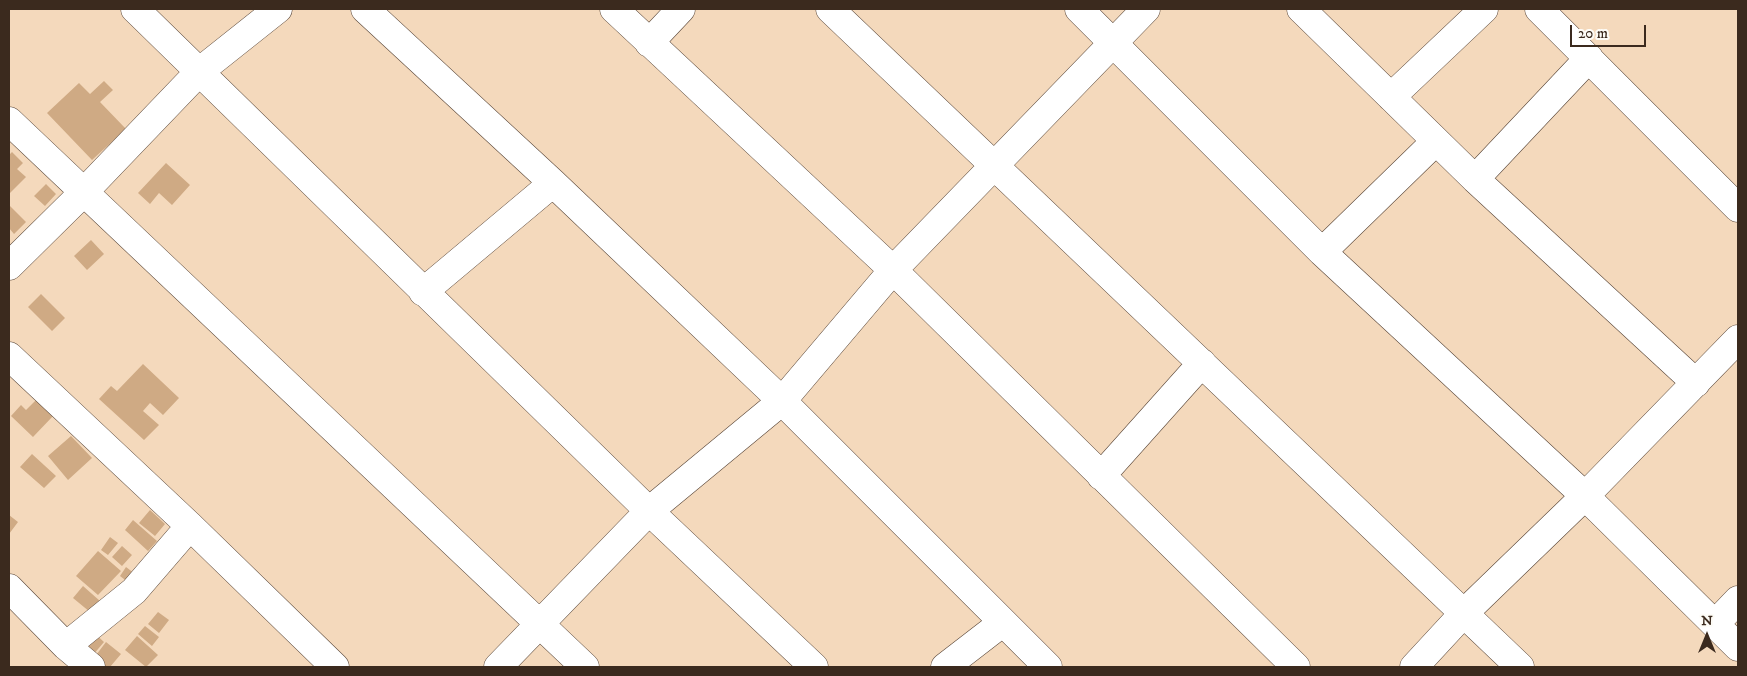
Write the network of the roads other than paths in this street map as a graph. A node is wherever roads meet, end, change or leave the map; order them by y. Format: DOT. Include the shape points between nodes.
graph roads {
  1 [pos="135,9"];
  2 [pos="278,9"];
  3 [pos="365,9"];
  4 [pos="614,9"];
  5 [pos="681,9"];
  6 [pos="830,9"];
  7 [pos="1079,9"];
  8 [pos="1146,9"];
  9 [pos="1301,9"];
  10 [pos="1484,9"];
  11 [pos="1551,12"];
  12 [pos="1114,42"];
  13 [pos="649,43"];
  14 [pos="1589,58"];
  15 [pos="200,71"];
  16 [pos="1391,97"];
  17 [pos="9,121"];
  18 [pos="1436,141"];
  19 [pos="994,166"];
  20 [pos="1475,180"];
  21 [pos="554,183"];
  22 [pos="83,193"];
  23 [pos="1738,208"];
  24 [pos="1322,252"];
  25 [pos="9,266"];
  26 [pos="893,270"];
  27 [pos="423,292"];
  28 [pos="1738,339"];
  29 [pos="9,356"];
  30 [pos="1202,363"];
  31 [pos="1696,383"];
  32 [pos="782,401"];
  33 [pos="1102,476"];
  34 [pos="1585,496"];
  35 [pos="649,511"];
  36 [pos="190,526"];
  37 [pos="9,588"];
  38 [pos="1738,600"];
  39 [pos="1463,614"];
  40 [pos="540,623"];
  41 [pos="1002,623"];
  42 [pos="1716,623"];
  43 [pos="66,646"];
  44 [pos="1738,647"];
  45 [pos="91,667"];
  46 [pos="335,667"];
  47 [pos="498,667"];
  48 [pos="585,667"];
  49 [pos="814,667"];
  50 [pos="944,667"];
  51 [pos="1048,667"];
  52 [pos="1296,667"];
  53 [pos="1414,667"];
  54 [pos="1520,667"];
  1 -- 15 [label="street"];
  2 -- 15 [label="street"];
  3 -- 21 [label="street"];
  4 -- 13 [label="street"];
  5 -- 13 [label="street"];
  6 -- 19 [label="street"];
  7 -- 12 [label="street"];
  8 -- 12 [label="street"];
  9 -- 16 [label="street"];
  10 -- 16 [label="street"];
  11 -- 14 [label="street"];
  12 -- 19 [label="street"];
  12 -- 24 [label="street"];
  13 -- 26 [label="street"];
  14 -- 20 [label="street"];
  14 -- 23 [label="street"];
  15 -- 22 [label="street"];
  15 -- 27 [label="street"];
  16 -- 18 [label="street"];
  17 -- 22 [label="street"];
  18 -- 20 [label="street"];
  18 -- 24 [label="street"];
  19 -- 26 [label="street"];
  19 -- 30 [label="street"];
  20 -- 31 [label="street"];
  21 -- 27 [label="street"];
  21 -- 32 [label="street"];
  22 -- 25 [label="street"];
  22 -- 40 [label="street"];
  24 -- 34 [label="street"];
  26 -- 32 [label="street"];
  26 -- 33 [label="street"];
  27 -- 35 [label="street"];
  28 -- 31 [label="street"];
  29 -- 36 [label="street"];
  30 -- 33 [label="street"];
  30 -- 39 [label="street"];
  31 -- 34 [label="street"];
  32 -- 35 [label="street"];
  32 -- 41 [label="street"];
  33 -- 52 [label="street"];
  34 -- 39 [label="street"];
  34 -- 42 [label="street"];
  35 -- 40 [label="street"];
  35 -- 49 [label="street"];
  36 -- 43 [label="street" via="134,591"];
  36 -- 46 [label="street"];
  37 -- 43 [label="street"];
  38 -- 42 [label="street"];
  39 -- 53 [label="street"];
  39 -- 54 [label="street"];
  40 -- 47 [label="street"];
  40 -- 48 [label="street"];
  41 -- 50 [label="street"];
  41 -- 51 [label="street"];
  42 -- 44 [label="street"];
  43 -- 45 [label="street"];
}
